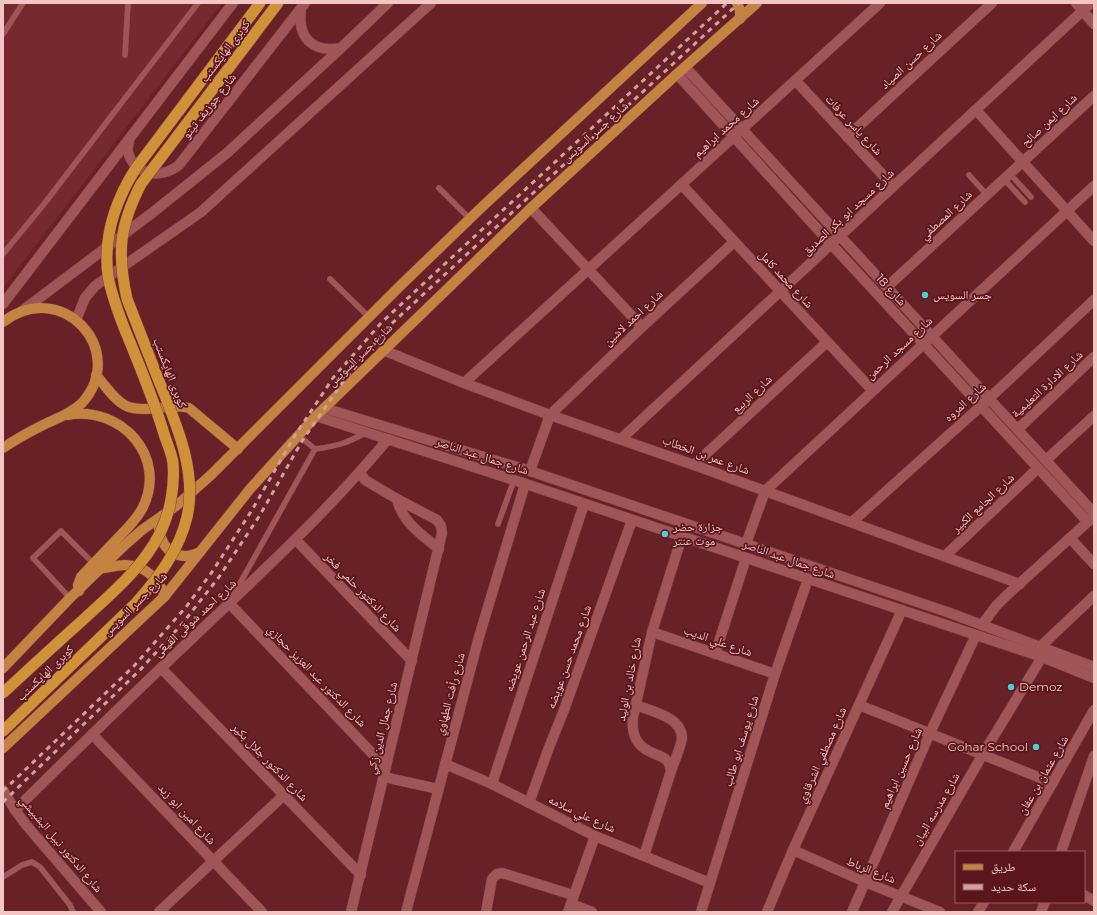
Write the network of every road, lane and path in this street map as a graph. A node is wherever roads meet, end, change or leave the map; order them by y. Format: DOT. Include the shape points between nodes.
graph roads {
  1 [pos="23,3"];
  2 [pos="128,3"];
  3 [pos="198,3"];
  4 [pos="233,3"];
  5 [pos="260,3"];
  6 [pos="278,3"];
  7 [pos="388,3"];
  8 [pos="431,3"];
  9 [pos="702,3"];
  10 [pos="737,3"];
  11 [pos="757,3"];
  12 [pos="880,3"];
  13 [pos="992,3"];
  14 [pos="1091,3"];
  15 [pos="303,6"];
  16 [pos="1079,7"];
  17 [pos="740,18"];
  18 [pos="1094,24"];
  19 [pos="3,34"];
  20 [pos="341,48"];
  21 [pos="125,55"];
  22 [pos="681,70"];
  23 [pos="796,81"];
  24 [pos="1094,96"];
  25 [pos="976,110"];
  26 [pos="743,130"];
  27 [pos="734,137"];
  28 [pos="847,137"];
  29 [pos="129,140"];
  30 [pos="1023,162"];
  31 [pos="969,175"];
  32 [pos="1007,176"];
  33 [pos="682,185"];
  34 [pos="893,186"];
  35 [pos="1094,186"];
  36 [pos="440,188"];
  37 [pos="987,195"];
  38 [pos="1031,197"];
  39 [pos="1025,202"];
  40 [pos="531,208"];
  41 [pos="1067,211"];
  42 [pos="470,219"];
  43 [pos="841,236"];
  44 [pos="1094,241"];
  45 [pos="734,242"];
  46 [pos="832,245"];
  47 [pos="3,254"];
  48 [pos="589,270"];
  49 [pos="330,279"];
  50 [pos="887,286"];
  51 [pos="781,292"];
  52 [pos="1094,300"];
  53 [pos="3,304"];
  54 [pos="22,311"];
  55 [pos="369,317"];
  56 [pos="76,320"];
  57 [pos="3,322"];
  58 [pos="642,326"];
  59 [pos="932,335"];
  60 [pos="827,342"];
  61 [pos="923,343"];
  62 [pos="383,350"];
  63 [pos="1094,357"];
  64 [pos="96,375"];
  65 [pos="464,383"];
  66 [pos="872,390"];
  67 [pos="989,398"];
  68 [pos="981,406"];
  69 [pos="324,408"];
  70 [pos="550,415"];
  71 [pos="64,416"];
  72 [pos="316,416"];
  73 [pos="1094,416"];
  74 [pos="1018,429"];
  75 [pos="368,432"];
  76 [pos="298,435"];
  77 [pos="388,439"];
  78 [pos="621,439"];
  79 [pos="3,448"];
  80 [pos="238,449"];
  81 [pos="315,449"];
  82 [pos="1046,460"];
  83 [pos="694,465"];
  84 [pos="1038,468"];
  85 [pos="530,472"];
  86 [pos="360,473"];
  87 [pos="514,480"];
  88 [pos="526,484"];
  89 [pos="765,491"];
  90 [pos="397,499"];
  91 [pos="584,504"];
  92 [pos="1094,513"];
  93 [pos="1091,519"];
  94 [pos="157,520"];
  95 [pos="632,520"];
  96 [pos="852,522"];
  97 [pos="498,524"];
  98 [pos="682,536"];
  99 [pos="1070,538"];
  100 [pos="296,540"];
  101 [pos="746,544"];
  102 [pos="439,549"];
  103 [pos="201,552"];
  104 [pos="945,556"];
  105 [pos="746,558"];
  106 [pos="94,564"];
  107 [pos="1094,564"];
  108 [pos="104,568"];
  109 [pos="808,579"];
  110 [pos="1020,584"];
  111 [pos="79,591"];
  112 [pos="165,596"];
  113 [pos="1094,596"];
  114 [pos="70,598"];
  115 [pos="229,603"];
  116 [pos="902,610"];
  117 [pos="982,625"];
  118 [pos="652,632"];
  119 [pos="976,635"];
  120 [pos="1040,647"];
  121 [pos="714,654"];
  122 [pos="1042,658"];
  123 [pos="412,661"];
  124 [pos="1094,667"];
  125 [pos="3,668"];
  126 [pos="161,668"];
  127 [pos="775,674"];
  128 [pos="1094,678"];
  129 [pos="3,693"];
  130 [pos="636,705"];
  131 [pos="859,705"];
  132 [pos="1094,710"];
  133 [pos="3,731"];
  134 [pos="92,734"];
  135 [pos="930,734"];
  136 [pos="3,748"];
  137 [pos="983,754"];
  138 [pos="1094,756"];
  139 [pos="445,764"];
  140 [pos="671,771"];
  141 [pos="385,773"];
  142 [pos="1053,783"];
  143 [pos="492,784"];
  144 [pos="438,789"];
  145 [pos="3,790"];
  146 [pos="284,795"];
  147 [pos="530,803"];
  148 [pos="15,810"];
  149 [pos="595,836"];
  150 [pos="794,850"];
  151 [pos="1014,851"];
  152 [pos="1061,851"];
  153 [pos="644,856"];
  154 [pos="213,861"];
  155 [pos="361,874"];
  156 [pos="3,877"];
  157 [pos="865,882"];
  158 [pos="710,883"];
  159 [pos="901,896"];
  160 [pos="1085,896"];
  161 [pos="1094,901"];
  162 [pos="983,903"];
  163 [pos="571,904"];
  164 [pos="73,912"];
  165 [pos="101,912"];
  166 [pos="159,912"];
  167 [pos="262,912"];
  168 [pos="351,912"];
  169 [pos="406,912"];
  170 [pos="486,912"];
  171 [pos="592,912"];
  172 [pos="701,912"];
  173 [pos="767,912"];
  174 [pos="852,912"];
  175 [pos="892,912"];
  176 [pos="940,912"];
  177 [pos="978,912"];
  1 -- 19 [label="lane"];
  2 -- 21 [label="lane"];
  3 -- 47 [label="lane"];
  4 -- 29 [label="street"];
  5 -- 129 [label="highway, كوبرى الهايكستب, bridge" via="136,168 124,187 109,230 107,260 112,297 161,421 173,463 168,512 160,534 131,574"];
  6 -- 133 [label="highway, كوبرى الهايكستب, bridge" via="140,184 123,228 120,252 127,299 180,436 188,470 190,484 187,517 179,541 167,564 136,603"];
  7 -- 20 [label="street"];
  8 -- 56 [label="street" via="201,212 95,286 85,298"];
  9 -- 42 [label="main road, شارع جسر السويس"];
  10 -- 17 [label="main road"];
  11 -- 17 [label="main road, شارع جسر السويس"];
  12 -- 23 [label="street, شارع محمد ابراهيم"];
  13 -- 28 [label="street, شارع حسن الصياد"];
  14 -- 16 [label="street, شارع مسجد ابو بكر الصديق"];
  15 -- 20 [label="street" via="300,20 302,31 308,41 330,50"];
  15 -- 29 [label="street, شارع جوزيف تيتو" via="174,170 160,174 146,172 134,164 128,151"];
  16 -- 18 [label="street"];
  16 -- 25 [label="street, شارع مسجد ابو بكر الصديق"];
  17 -- 22 [label="main road, شارع جسر السويس"];
  20 -- 54 [label="street" via="227,153"];
  22 -- 26 [label="street, شارع 18"];
  22 -- 27 [label="street, شارع 18"];
  22 -- 40 [label="main road, شارع جسر السويس"];
  23 -- 26 [label="street, شارع محمد ابراهيم"];
  23 -- 28 [label="street, شارع ياسر عرفات"];
  24 -- 30 [label="street, شارع ايمن صالح"];
  25 -- 30 [label="street, شارع ايمن صالح"];
  25 -- 34 [label="street, شارع مسجد ابو بكر الصديق"];
  26 -- 27 [label="street, شارع محمد ابراهيم"];
  26 -- 43 [label="street, شارع 18"];
  27 -- 33 [label="street, شارع محمد ابراهيم"];
  27 -- 46 [label="street, شارع 18"];
  28 -- 34 [label="street, شارع ياسر عرفات"];
  29 -- 53 [label="street"];
  30 -- 32 [label="street, شارع المصطفي"];
  30 -- 41 [label="street, شارع ايمن صالح"];
  31 -- 37 [label="lane"];
  32 -- 37 [label="street, شارع المصطفي"];
  32 -- 38 [label="lane"];
  32 -- 39 [label="lane"];
  33 -- 45 [label="street, شارع محمد كامل"];
  33 -- 48 [label="street, شارع محمد ابراهيم"];
  34 -- 43 [label="street, شارع مسجد ابو بكر الصديق"];
  35 -- 41 [label="street, شارع مسجد الرحمن"];
  36 -- 42 [label="lane"];
  37 -- 50 [label="street, شارع المصطفي"];
  40 -- 48 [label="street"];
  40 -- 62 [label="main road, شارع جسر السويس"];
  41 -- 44 [label="street, شارع ايمن صالح"];
  41 -- 59 [label="street, شارع مسجد الرحمن"];
  42 -- 55 [label="main road, شارع جسر السويس"];
  43 -- 46 [label="street, شارع مسجد ابو بكر الصديق"];
  43 -- 50 [label="street, شارع 18"];
  45 -- 51 [label="street, شارع محمد كامل"];
  45 -- 58 [label="street, شارع احمد لاشين"];
  46 -- 51 [label="street, شارع مسجد ابو بكر الصديق"];
  46 -- 61 [label="street, شارع 18"];
  48 -- 58 [label="street"];
  48 -- 65 [label="street, شارع محمد ابراهيم"];
  49 -- 55 [label="lane"];
  50 -- 59 [label="street, شارع 18"];
  51 -- 60 [label="street, شارع محمد كامل"];
  51 -- 78 [label="street, شارع مسجد ابو بكر الصديق"];
  52 -- 67 [label="street, شارع المروه"];
  54 -- 56 [label="main road" via="32,308 54,309"];
  54 -- 57 [label="main road"];
  55 -- 80 [label="main road, شارع جسر السويس"];
  56 -- 64 [label="main road" via="94,343"];
  58 -- 70 [label="street, شارع احمد لاشين"];
  59 -- 61 [label="street, شارع مسجد الرحمن"];
  59 -- 67 [label="street, شارع 18"];
  60 -- 66 [label="street, شارع محمد كامل"];
  60 -- 83 [label="street, شارع الربيع"];
  61 -- 66 [label="street, شارع مسجد الرحمن"];
  61 -- 68 [label="street, شارع 18"];
  62 -- 65 [label="street, شارع عمر بن الخطاب"];
  62 -- 69 [label="main road, شارع جسر السويس"];
  63 -- 74 [label="street, شارع الادارة التعليمية"];
  64 -- 71 [label="main road" via="88,395"];
  64 -- 80 [label="main road" via="123,406 133,410 179,406 189,408"];
  65 -- 70 [label="street, شارع عمر بن الخطاب"];
  66 -- 89 [label="street, شارع مسجد الرحمن"];
  67 -- 68 [label="street, شارع المروه"];
  67 -- 74 [label="street, شارع 18"];
  68 -- 84 [label="street, شارع 18"];
  68 -- 96 [label="street, شارع المروه"];
  69 -- 72 [label="main road, شارع جسر السويس"];
  69 -- 85 [label="street, شارع جمال عبد الناصر"];
  70 -- 78 [label="street, شارع عمر بن الخطاب"];
  70 -- 85 [label="street"];
  71 -- 79 [label="main road" via="25,434"];
  71 -- 106 [label="main road" via="90,414 115,422 135,438 147,462 150,480 143,507 133,523"];
  72 -- 75 [label="street, شارع جمال عبد الناصر"];
  72 -- 76 [label="main road, شارع جسر السويس"];
  73 -- 82 [label="street"];
  74 -- 82 [label="street, شارع 18"];
  75 -- 77 [label="street, شارع جمال عبد الناصر"];
  75 -- 81 [label="lane" via="336,447"];
  76 -- 81 [label="lane"];
  76 -- 103 [label="main road, شارع جسر السويس" via="250,489"];
  77 -- 86 [label="street, شارع احمد شوقى القيعى"];
  77 -- 87 [label="street, شارع جمال عبد الناصر"];
  78 -- 83 [label="street, شارع عمر بن الخطاب"];
  80 -- 94 [label="main road, شارع جسر السويس" via="194,491"];
  81 -- 115 [label="lane"];
  82 -- 92 [label="street, شارع 18"];
  83 -- 89 [label="street, شارع عمر بن الخطاب"];
  84 -- 93 [label="street, شارع 18"];
  84 -- 104 [label="street, شارع الجامع الكبير"];
  85 -- 101 [label="street, شارع جمال عبد الناصر"];
  86 -- 90 [label="street, شارع جمال الدين زكي" via="365,480"];
  86 -- 100 [label="street, شارع احمد شوقى القيعى"];
  87 -- 88 [label="street, شارع جمال عبد الناصر"];
  87 -- 97 [label="lane"];
  88 -- 91 [label="street, شارع جمال عبد الناصر"];
  88 -- 139 [label="street, شارع رأفت الطهاوي" via="479,637"];
  89 -- 96 [label="street, شارع عمر بن الخطاب"];
  89 -- 101 [label="street, شارع مسجد الرحمن"];
  90 -- 102 [label="street" via="406,520"];
  90 -- 102 [label="street, شارع جمال الدين زكي" via="437,520 442,533"];
  91 -- 95 [label="street, شارع جمال عبد الناصر"];
  91 -- 143 [label="street, شارع عبد الرحمن عويضه"];
  93 -- 99 [label="street"];
  94 -- 103 [label="main road" via="162,543 168,550 184,556 193,556"];
  94 -- 108 [label="main road, شارع جسر السويس" via="132,539"];
  95 -- 98 [label="street, شارع جمال عبد الناصر"];
  95 -- 147 [label="street, شارع محمد حسن عويضه"];
  96 -- 104 [label="street, شارع عمر بن الخطاب"];
  98 -- 105 [label="street, شارع جمال عبد الناصر"];
  98 -- 118 [label="street, شارع خالد بن الوليد"];
  99 -- 107 [label="street"];
  99 -- 110 [label="street"];
  100 -- 115 [label="street, شارع احمد شوقى القيعى"];
  100 -- 123 [label="street, شارع الدكتور حلمي فخر"];
  101 -- 117 [label="street, شارع جمال عبد الناصر"];
  102 -- 123 [label="street, شارع جمال الدين زكي"];
  103 -- 112 [label="main road, شارع جسر السويس"];
  104 -- 110 [label="street, شارع عمر بن الخطاب"];
  105 -- 109 [label="street, شارع جمال عبد الناصر"];
  105 -- 121 [label="street"];
  106 -- 111 [label="main road" via="81,576"];
  106 -- 114 [label="lane" via="61,531 33,558"];
  108 -- 111 [label="main road, شارع جسر السويس"];
  108 -- 112 [label="main road" via="125,565 142,569 156,580"];
  109 -- 116 [label="street, شارع جمال عبد الناصر"];
  109 -- 127 [label="street, شارع يوسف ابو طالب"];
  110 -- 117 [label="street" via="996,606"];
  111 -- 114 [label="main road, شارع جسر السويس"];
  112 -- 136 [label="main road, شارع جسر السويس"];
  113 -- 120 [label="street"];
  114 -- 125 [label="main road, شارع جسر السويس"];
  115 -- 126 [label="street, شارع احمد شوقى القيعى"];
  115 -- 141 [label="street, شارع الدكتور عبد العزيز حجازي"];
  116 -- 119 [label="street, شارع جمال عبد الناصر"];
  116 -- 131 [label="street, شارع مصطفي الشرقاوي"];
  117 -- 120 [label="street, شارع جمال عبد الناصر"];
  118 -- 121 [label="street, شارع علي الديب"];
  118 -- 130 [label="street, شارع خالد بن الوليد"];
  119 -- 122 [label="street, شارع جمال عبد الناصر"];
  119 -- 135 [label="street, شارع حسين ابراهيم"];
  120 -- 124 [label="street, شارع جمال عبد الناصر"];
  121 -- 127 [label="street, شارع علي الديب"];
  122 -- 128 [label="street, شارع جمال عبد الناصر"];
  122 -- 137 [label="street, شارع مدرسه البيان"];
  123 -- 141 [label="street, شارع جمال الدين زكي"];
  126 -- 134 [label="street, شارع احمد شوقى القيعى"];
  126 -- 146 [label="street, شارع الدكتور جلال بكير"];
  127 -- 158 [label="street, شارع يوسف ابو طالب"];
  130 -- 140 [label="street, شارع خالد بن الوليد" via="632,727 634,736 646,750 663,757 669,763"];
  130 -- 140 [label="street" via="672,720 679,728 682,738"];
  131 -- 135 [label="street"];
  131 -- 150 [label="street, شارع مصطفي الشرقاوي"];
  132 -- 142 [label="street, شارع عثمان بن عفان"];
  134 -- 148 [label="street, شارع احمد شوقى القيعى"];
  134 -- 154 [label="street, شارع امين ابو زيد"];
  135 -- 137 [label="street"];
  135 -- 157 [label="street, شارع حسين ابراهيم"];
  137 -- 142 [label="street"];
  137 -- 159 [label="street, شارع مدرسه البيان"];
  138 -- 152 [label="street"];
  139 -- 143 [label="street, شارع علي سلامه"];
  139 -- 144 [label="street, شارع رأفت الطهاوي"];
  140 -- 153 [label="street"];
  141 -- 144 [label="street"];
  141 -- 155 [label="street, شارع جمال الدين زكي"];
  142 -- 151 [label="street, شارع عثمان بن عفان"];
  143 -- 147 [label="street, شارع علي سلامه"];
  144 -- 169 [label="street, شارع رأفت الطهاوي"];
  145 -- 148 [label="street, شارع الدكتور نبيل البشبيشي"];
  146 -- 154 [label="street"];
  146 -- 155 [label="street, شارع الدكتور جلال بكير"];
  147 -- 149 [label="street, شارع علي سلامه"];
  148 -- 165 [label="street, شارع الدكتور نبيل البشبيشي"];
  149 -- 153 [label="street, شارع علي سلامه"];
  149 -- 163 [label="street"];
  150 -- 157 [label="street, شارع الرباط"];
  150 -- 173 [label="street, شارع مصطفي الشرقاوي"];
  153 -- 158 [label="street, شارع علي سلامه"];
  154 -- 166 [label="street"];
  154 -- 167 [label="street, شارع امين ابو زيد"];
  155 -- 168 [label="street, شارع جمال الدين زكي"];
  156 -- 164 [label="lane" via="32,862 40,867"];
  157 -- 159 [label="street, شارع الرباط"];
  157 -- 174 [label="street, شارع حسين ابراهيم"];
  158 -- 172 [label="street, شارع يوسف ابو طالب"];
  159 -- 175 [label="street, شارع مدرسه البيان"];
  159 -- 176 [label="street, شارع الرباط"];
  160 -- 161 [label="street"];
  162 -- 177 [label="street"];
  163 -- 170 [label="street" via="502,873 496,874 492,879"];
  163 -- 171 [label="street"];
}
